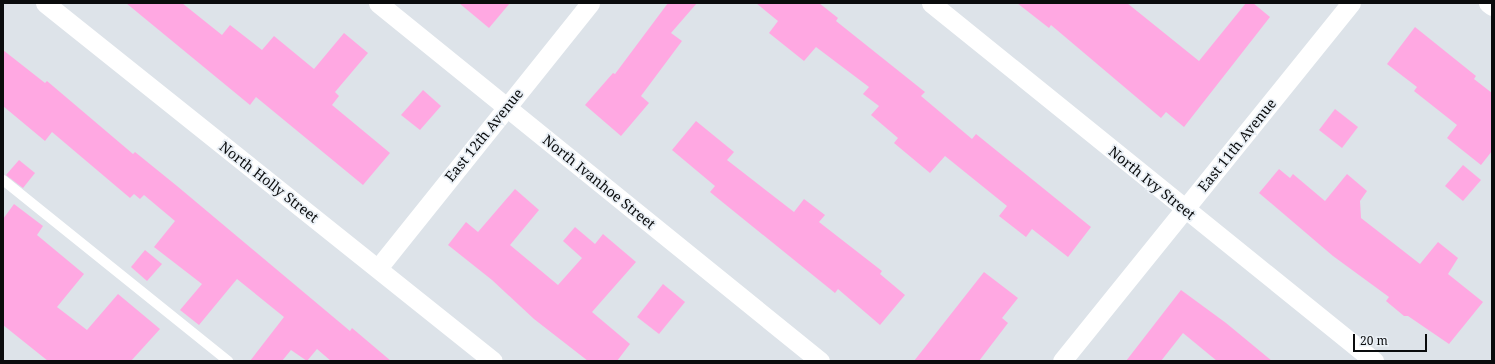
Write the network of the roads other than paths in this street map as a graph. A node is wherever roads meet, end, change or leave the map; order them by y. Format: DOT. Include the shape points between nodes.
graph roads {
  1 [pos="45,3"];
  2 [pos="378,3"];
  3 [pos="590,3"];
  4 [pos="931,3"];
  5 [pos="1351,3"];
  6 [pos="1488,3"];
  7 [pos="1492,6"];
  8 [pos="506,107"];
  9 [pos="3,180"];
  10 [pos="1184,209"];
  11 [pos="378,268"];
  12 [pos="228,361"];
  13 [pos="493,361"];
  14 [pos="820,361"];
  15 [pos="1062,361"];
  16 [pos="1374,361"];
  1 -- 11 [label="street, North Holly Street"];
  2 -- 8 [label="street, North Ivanhoe Street"];
  3 -- 8 [label="street, East 12th Avenue"];
  4 -- 10 [label="street, North Ivy Street"];
  5 -- 10 [label="street, East 11th Avenue"];
  6 -- 7 [label="street"];
  8 -- 11 [label="street, East 12th Avenue"];
  8 -- 14 [label="street, North Ivanhoe Street"];
  9 -- 12 [label="lane"];
  10 -- 15 [label="street, East 11th Avenue"];
  10 -- 16 [label="street, North Ivy Street"];
  11 -- 13 [label="street, North Holly Street"];
}
